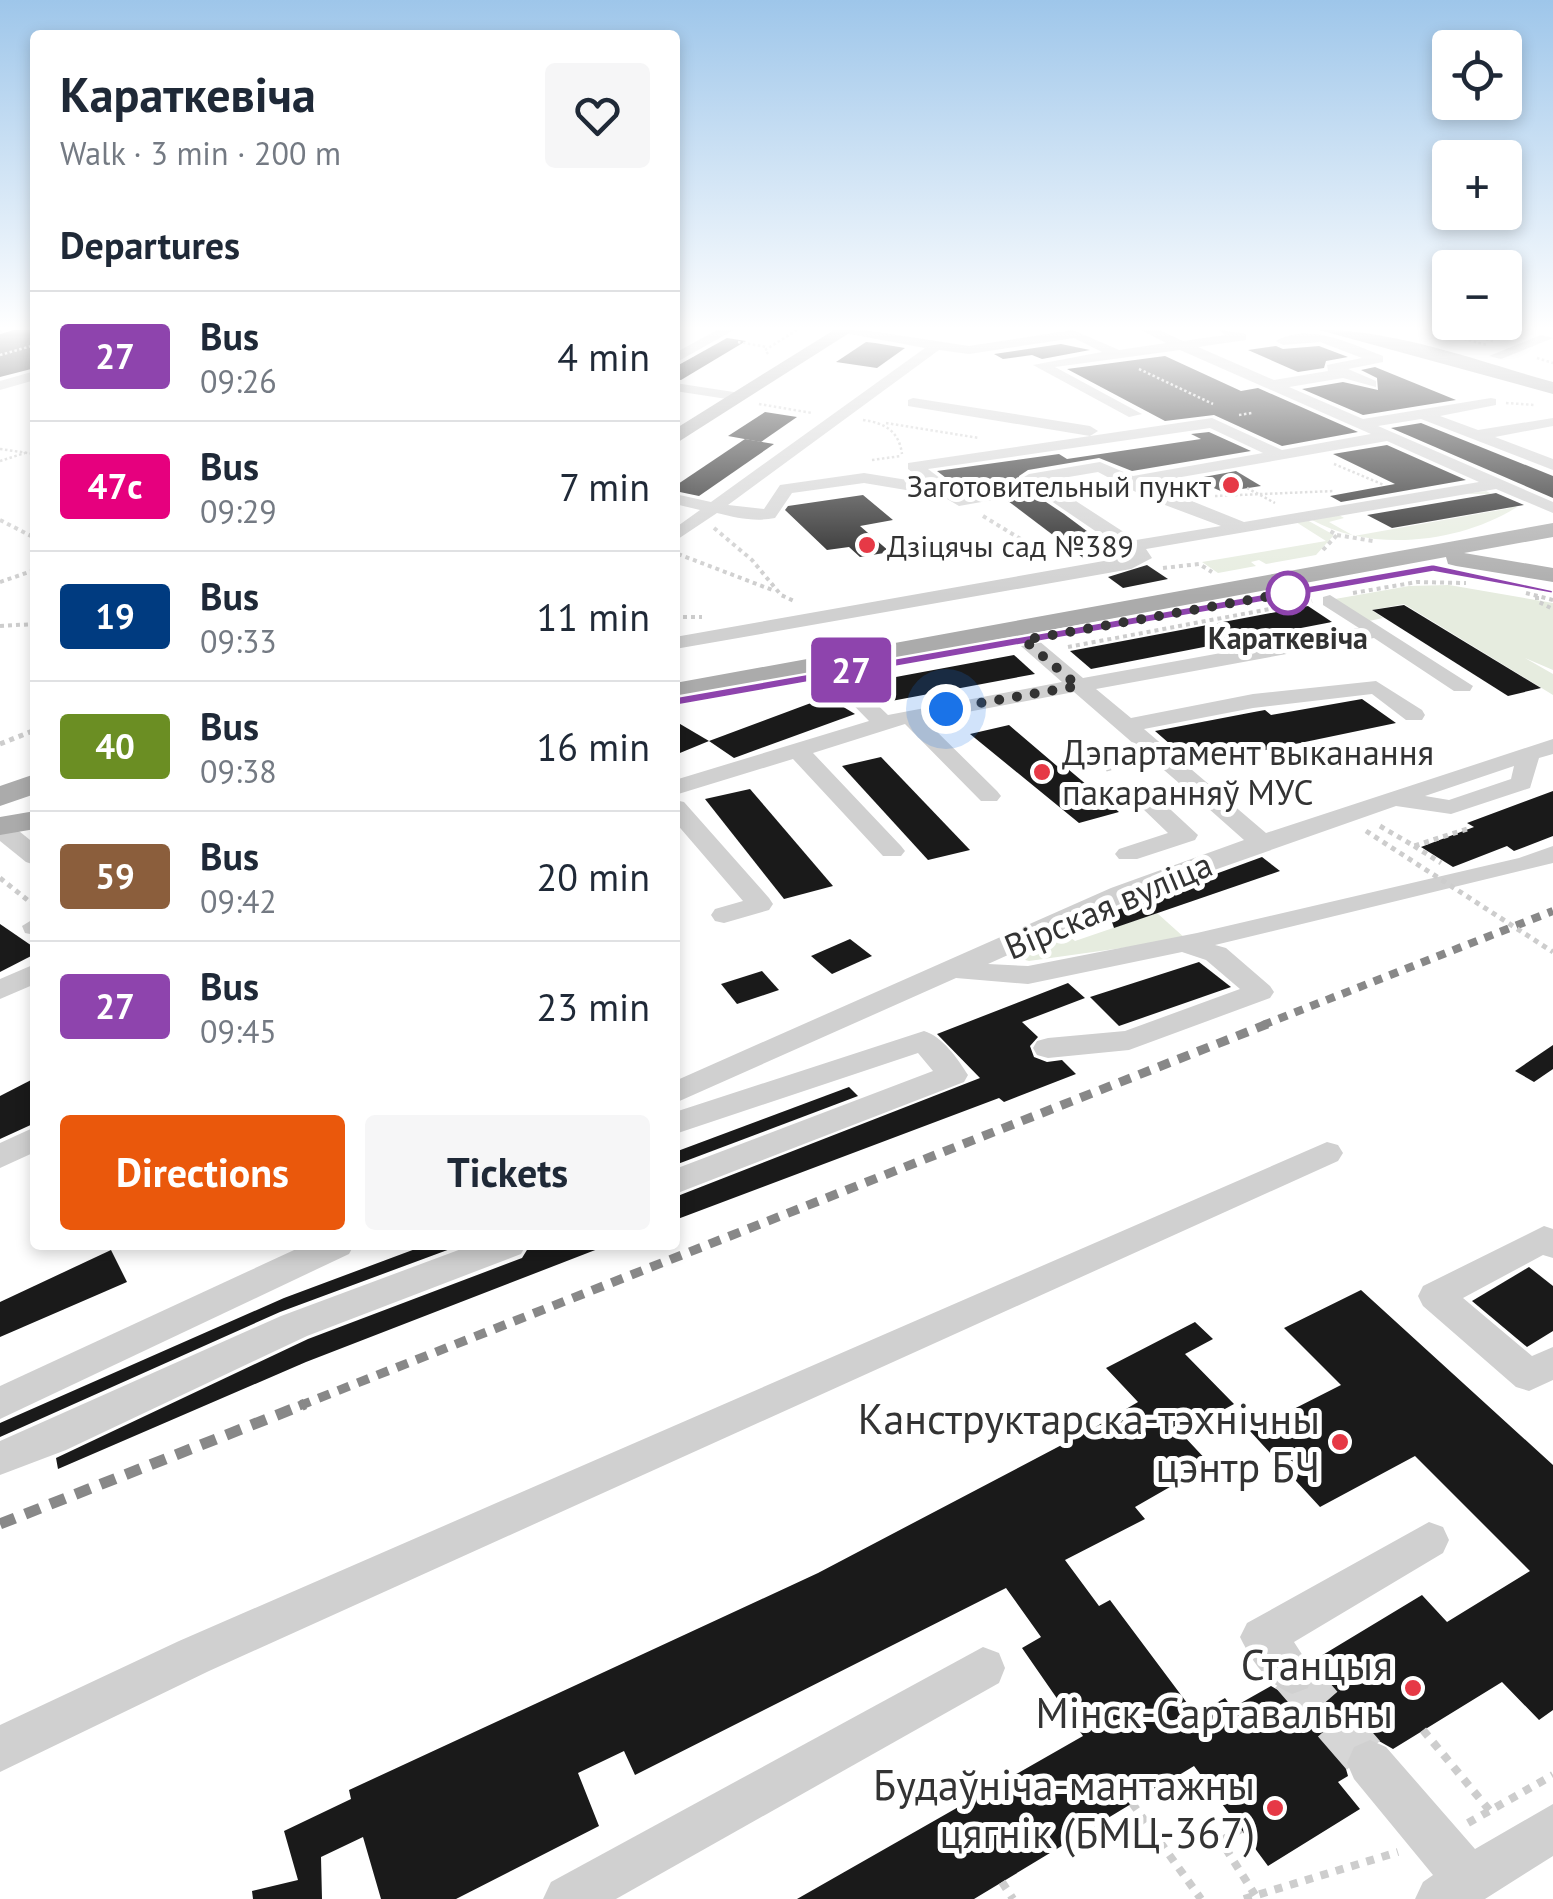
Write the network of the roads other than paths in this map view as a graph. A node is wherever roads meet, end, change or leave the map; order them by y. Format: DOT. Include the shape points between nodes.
graph roads {
  1 [pos="713,419"];
  2 [pos="836,419"];
  3 [pos="1011,419"];
  4 [pos="1247,419"];
  5 [pos="1349,419"];
  6 [pos="1394,419"];
  7 [pos="1434,419"];
  8 [pos="1550,422"];
  9 [pos="1361,424"];
  10 [pos="680,435"];
  11 [pos="1478,435"];
  12 [pos="1119,436"];
  13 [pos="1388,436"];
  14 [pos="1064,443"];
  15 [pos="1308,451"];
  16 [pos="1284,457"];
  17 [pos="1553,465"];
  18 [pos="1100,467"];
  19 [pos="1131,481"];
  20 [pos="1491,481"];
  21 [pos="1042,486"];
  22 [pos="1197,488"];
  23 [pos="1155,495"];
  24 [pos="953,497"];
  25 [pos="680,501"];
  26 [pos="1553,508"];
  27 [pos="709,513"];
  28 [pos="1244,528"];
  29 [pos="1553,530"];
  30 [pos="680,533"];
  31 [pos="1494,541"];
  32 [pos="1133,546"];
  33 [pos="1553,546"];
  34 [pos="1425,562"];
  35 [pos="1502,572"];
  36 [pos="1553,575"];
  37 [pos="1545,593"];
  38 [pos="1334,598"];
  39 [pos="1376,631"];
  40 [pos="1018,634"];
  41 [pos="680,642"];
  42 [pos="834,674"];
  43 [pos="1078,686"];
  44 [pos="1462,686"];
  45 [pos="680,690"];
  46 [pos="680,701"];
  47 [pos="1414,715"];
  48 [pos="909,716"];
  49 [pos="883,723"];
  50 [pos="1126,726"];
  51 [pos="796,749"];
  52 [pos="1540,751"];
  53 [pos="30,766"];
  54 [pos="0,778"];
  55 [pos="30,785"];
  56 [pos="680,786"];
  57 [pos="1204,794"];
  58 [pos="989,796"];
  59 [pos="0,798"];
  60 [pos="30,806"];
  61 [pos="0,812"];
  62 [pos="680,812"];
  63 [pos="30,821"];
  64 [pos="0,827"];
  65 [pos="1262,842"];
  66 [pos="892,851"];
  67 [pos="30,854"];
  68 [pos="1128,854"];
  69 [pos="1553,854"];
  70 [pos="724,915"];
  71 [pos="1183,944"];
  72 [pos="958,970"];
  73 [pos="30,975"];
  74 [pos="0,990"];
  75 [pos="1048,1048"];
  76 [pos="680,1087"];
  77 [pos="680,1121"];
  78 [pos="30,1141"];
  79 [pos="1328,1153"];
  80 [pos="0,1157"];
  81 [pos="680,1180"];
  82 [pos="1553,1246"];
  83 [pos="326,1250"];
  84 [pos="496,1250"];
  85 [pos="1553,1362"];
  86 [pos="0,1403"];
  87 [pos="0,1458"];
  88 [pos="1429,1540"];
  89 [pos="983,1668"];
  90 [pos="1292,1673"];
  91 [pos="0,1749"];
  92 [pos="1370,1764"];
  93 [pos="1553,1828"];
  94 [pos="1455,1890"];
  95 [pos="568,1899"];
  1 -- 10 [label="main road"];
  2 -- 27 [label="street"];
  3 -- 12 [label="street"];
  4 -- 15 [label="street"];
  5 -- 9 [label="street"];
  6 -- 9 [label="street"];
  7 -- 11 [label="street"];
  8 -- 11 [label="street"];
  9 -- 13 [label="street"];
  11 -- 17 [label="street"];
  12 -- 14 [label="street"];
  12 -- 16 [label="street" via="1212,423"];
  13 -- 15 [label="street"];
  13 -- 20 [label="street"];
  14 -- 18 [label="street"];
  14 -- 24 [label="street" via="914,466"];
  15 -- 16 [label="street"];
  16 -- 19 [label="street"];
  17 -- 20 [label="street"];
  18 -- 19 [label="street"];
  18 -- 21 [label="street" via="1029,478"];
  19 -- 23 [label="street"];
  20 -- 26 [label="street"];
  20 -- 28 [label="street"];
  21 -- 24 [label="street"];
  21 -- 32 [label="street"];
  22 -- 23 [label="street"];
  23 -- 28 [label="street"];
  24 -- 27 [label="street" via="864,478 786,488 769,514"];
  25 -- 27 [label="street"];
  27 -- 30 [label="street"];
  28 -- 32 [label="street"];
  29 -- 31 [label="main road"];
  31 -- 34 [label="main road"];
  31 -- 35 [label="main road"];
  32 -- 41 [label="street" via="1141,560"];
  33 -- 35 [label="main road"];
  34 -- 35 [label="main road"];
  34 -- 40 [label="main road"];
  35 -- 36 [label="main road"];
  35 -- 37 [label="main road"];
  38 -- 39 [label="street"];
  39 -- 43 [label="street"];
  39 -- 44 [label="street"];
  40 -- 42 [label="main road"];
  40 -- 43 [label="street"];
  40 -- 45 [label="main road"];
  42 -- 46 [label="main road"];
  42 -- 49 [label="street"];
  43 -- 48 [label="street"];
  43 -- 50 [label="street"];
  47 -- 50 [label="street" via="1376,687 1253,701"];
  48 -- 49 [label="street"];
  48 -- 58 [label="street"];
  49 -- 51 [label="street"];
  50 -- 57 [label="street"];
  51 -- 56 [label="street"];
  51 -- 66 [label="street"];
  52 -- 65 [label="street, Вірская вуліца"];
  53 -- 54 [label="main road"];
  55 -- 59 [label="main road"];
  57 -- 65 [label="street"];
  57 -- 68 [label="street" via="1154,806 1186,835"];
  60 -- 61 [label="main road"];
  62 -- 70 [label="street" via="760,904"];
  63 -- 64 [label="main road"];
  64 -- 67 [label="street"];
  65 -- 72 [label="street, Вірская вуліца" via="1120,894"];
  69 -- 71 [label="street"];
  71 -- 72 [label="street" via="1028,975"];
  71 -- 75 [label="street" via="1216,954 1260,992 1129,1040"];
  72 -- 76 [label="street, Вірская вуліца"];
  73 -- 74 [label="street"];
  77 -- 81 [label="street" via="924,1041 954,1076"];
  78 -- 80 [label="street"];
  79 -- 91 [label="street" via="194,1656"];
  82 -- 85 [label="street" via="1544,1238 1436,1296 1529,1376"];
  83 -- 86 [label="street"];
  84 -- 87 [label="street" via="294,1326"];
  88 -- 90 [label="street" via="1262,1637"];
  89 -- 95 [label="street"];
  92 -- 94 [label="street"];
  93 -- 94 [label="street"];
}
